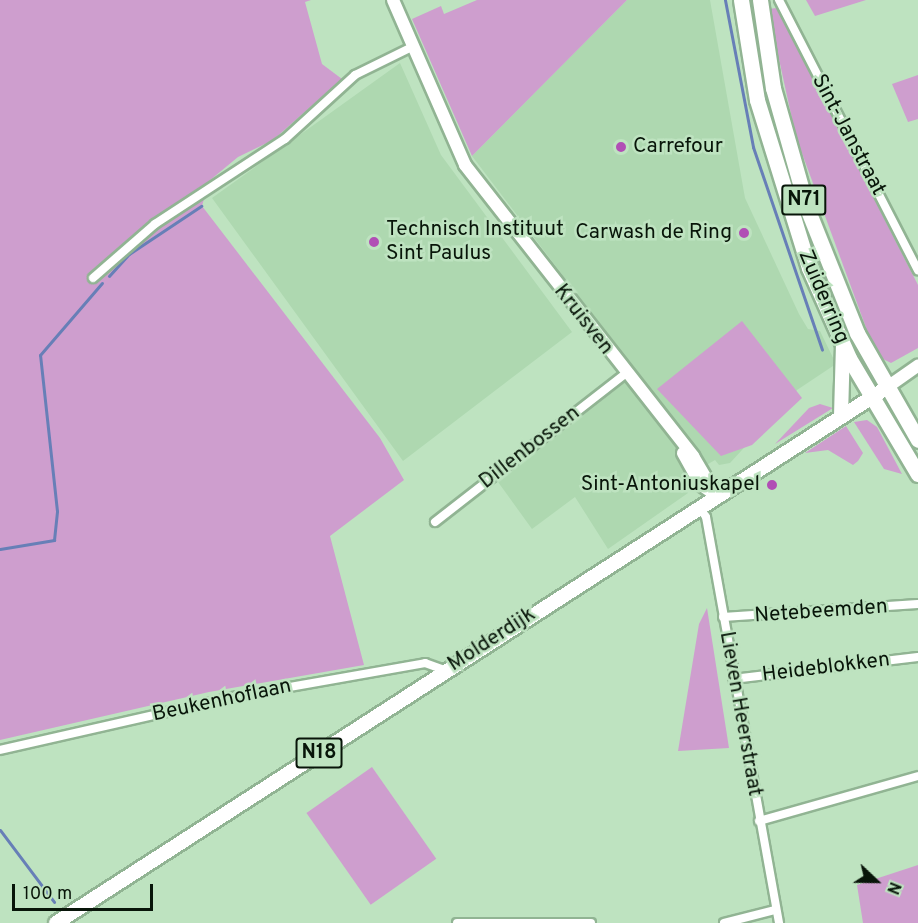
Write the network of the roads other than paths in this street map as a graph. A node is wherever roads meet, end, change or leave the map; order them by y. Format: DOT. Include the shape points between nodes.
graph roads {
  1 [pos="393,0"];
  2 [pos="741,0"];
  3 [pos="760,0"];
  4 [pos="779,0"];
  5 [pos="412,47"];
  6 [pos="918,270"];
  7 [pos="93,278"];
  8 [pos="843,345"];
  9 [pos="918,366"];
  10 [pos="625,374"];
  11 [pos="886,388"];
  12 [pos="871,398"];
  13 [pos="841,417"];
  14 [pos="918,440"];
  15 [pos="918,474"];
  16 [pos="716,495"];
  17 [pos="699,507"];
  18 [pos="435,522"];
  19 [pos="918,604"];
  20 [pos="723,617"];
  21 [pos="918,657"];
  22 [pos="444,670"];
  23 [pos="733,679"];
  24 [pos="0,750"];
  25 [pos="918,776"];
  26 [pos="759,821"];
  27 [pos="775,909"];
  28 [pos="61,919"];
  29 [pos="457,923"];
  30 [pos="591,923"];
  31 [pos="724,923"];
  32 [pos="779,923"];
  1 -- 5 [label="street, Kruisven"];
  2 -- 8 [label="highway, Zuiderring / N71" via="773,161 809,267"];
  3 -- 11 [label="highway, Zuiderring / N71" via="773,88 807,208"];
  4 -- 6 [label="street, Sint-Janstraat"];
  5 -- 7 [label="street" via="355,75 285,139 155,224"];
  5 -- 10 [label="street, Kruisven" via="465,165"];
  8 -- 12 [label="highway, Zuiderring / N71"];
  8 -- 13 [label="main road"];
  9 -- 11 [label="street, Molderdijk"];
  10 -- 16 [label="street, Kruisven"];
  10 -- 18 [label="street, Dillenbossen"];
  11 -- 12 [label="main road, Molderdijk / N18"];
  11 -- 14 [label="highway, Zuiderring / N71"];
  12 -- 13 [label="main road, Molderdijk / N18"];
  12 -- 15 [label="highway, Zuiderring / N71"];
  13 -- 16 [label="main road, Molderdijk / N18"];
  16 -- 17 [label="main road, Molderdijk / N18"];
  17 -- 20 [label="street, Lieven Heerstraat" via="706,517"];
  17 -- 22 [label="main road, Molderdijk / N18"];
  19 -- 20 [label="street, Netebeemden"];
  20 -- 23 [label="street, Lieven Heerstraat"];
  21 -- 23 [label="street, Heideblokken"];
  22 -- 24 [label="street, Beukenhoflaan" via="425,663 244,694"];
  22 -- 28 [label="main road, Molderdijk / N18"];
  23 -- 26 [label="street, Lieven Heerstraat"];
  25 -- 26 [label="street"];
  26 -- 27 [label="street, Lieven Heerstraat"];
  27 -- 31 [label="street"];
  27 -- 32 [label="street, Lieven Heerstraat"];
  29 -- 30 [label="street"];
}
